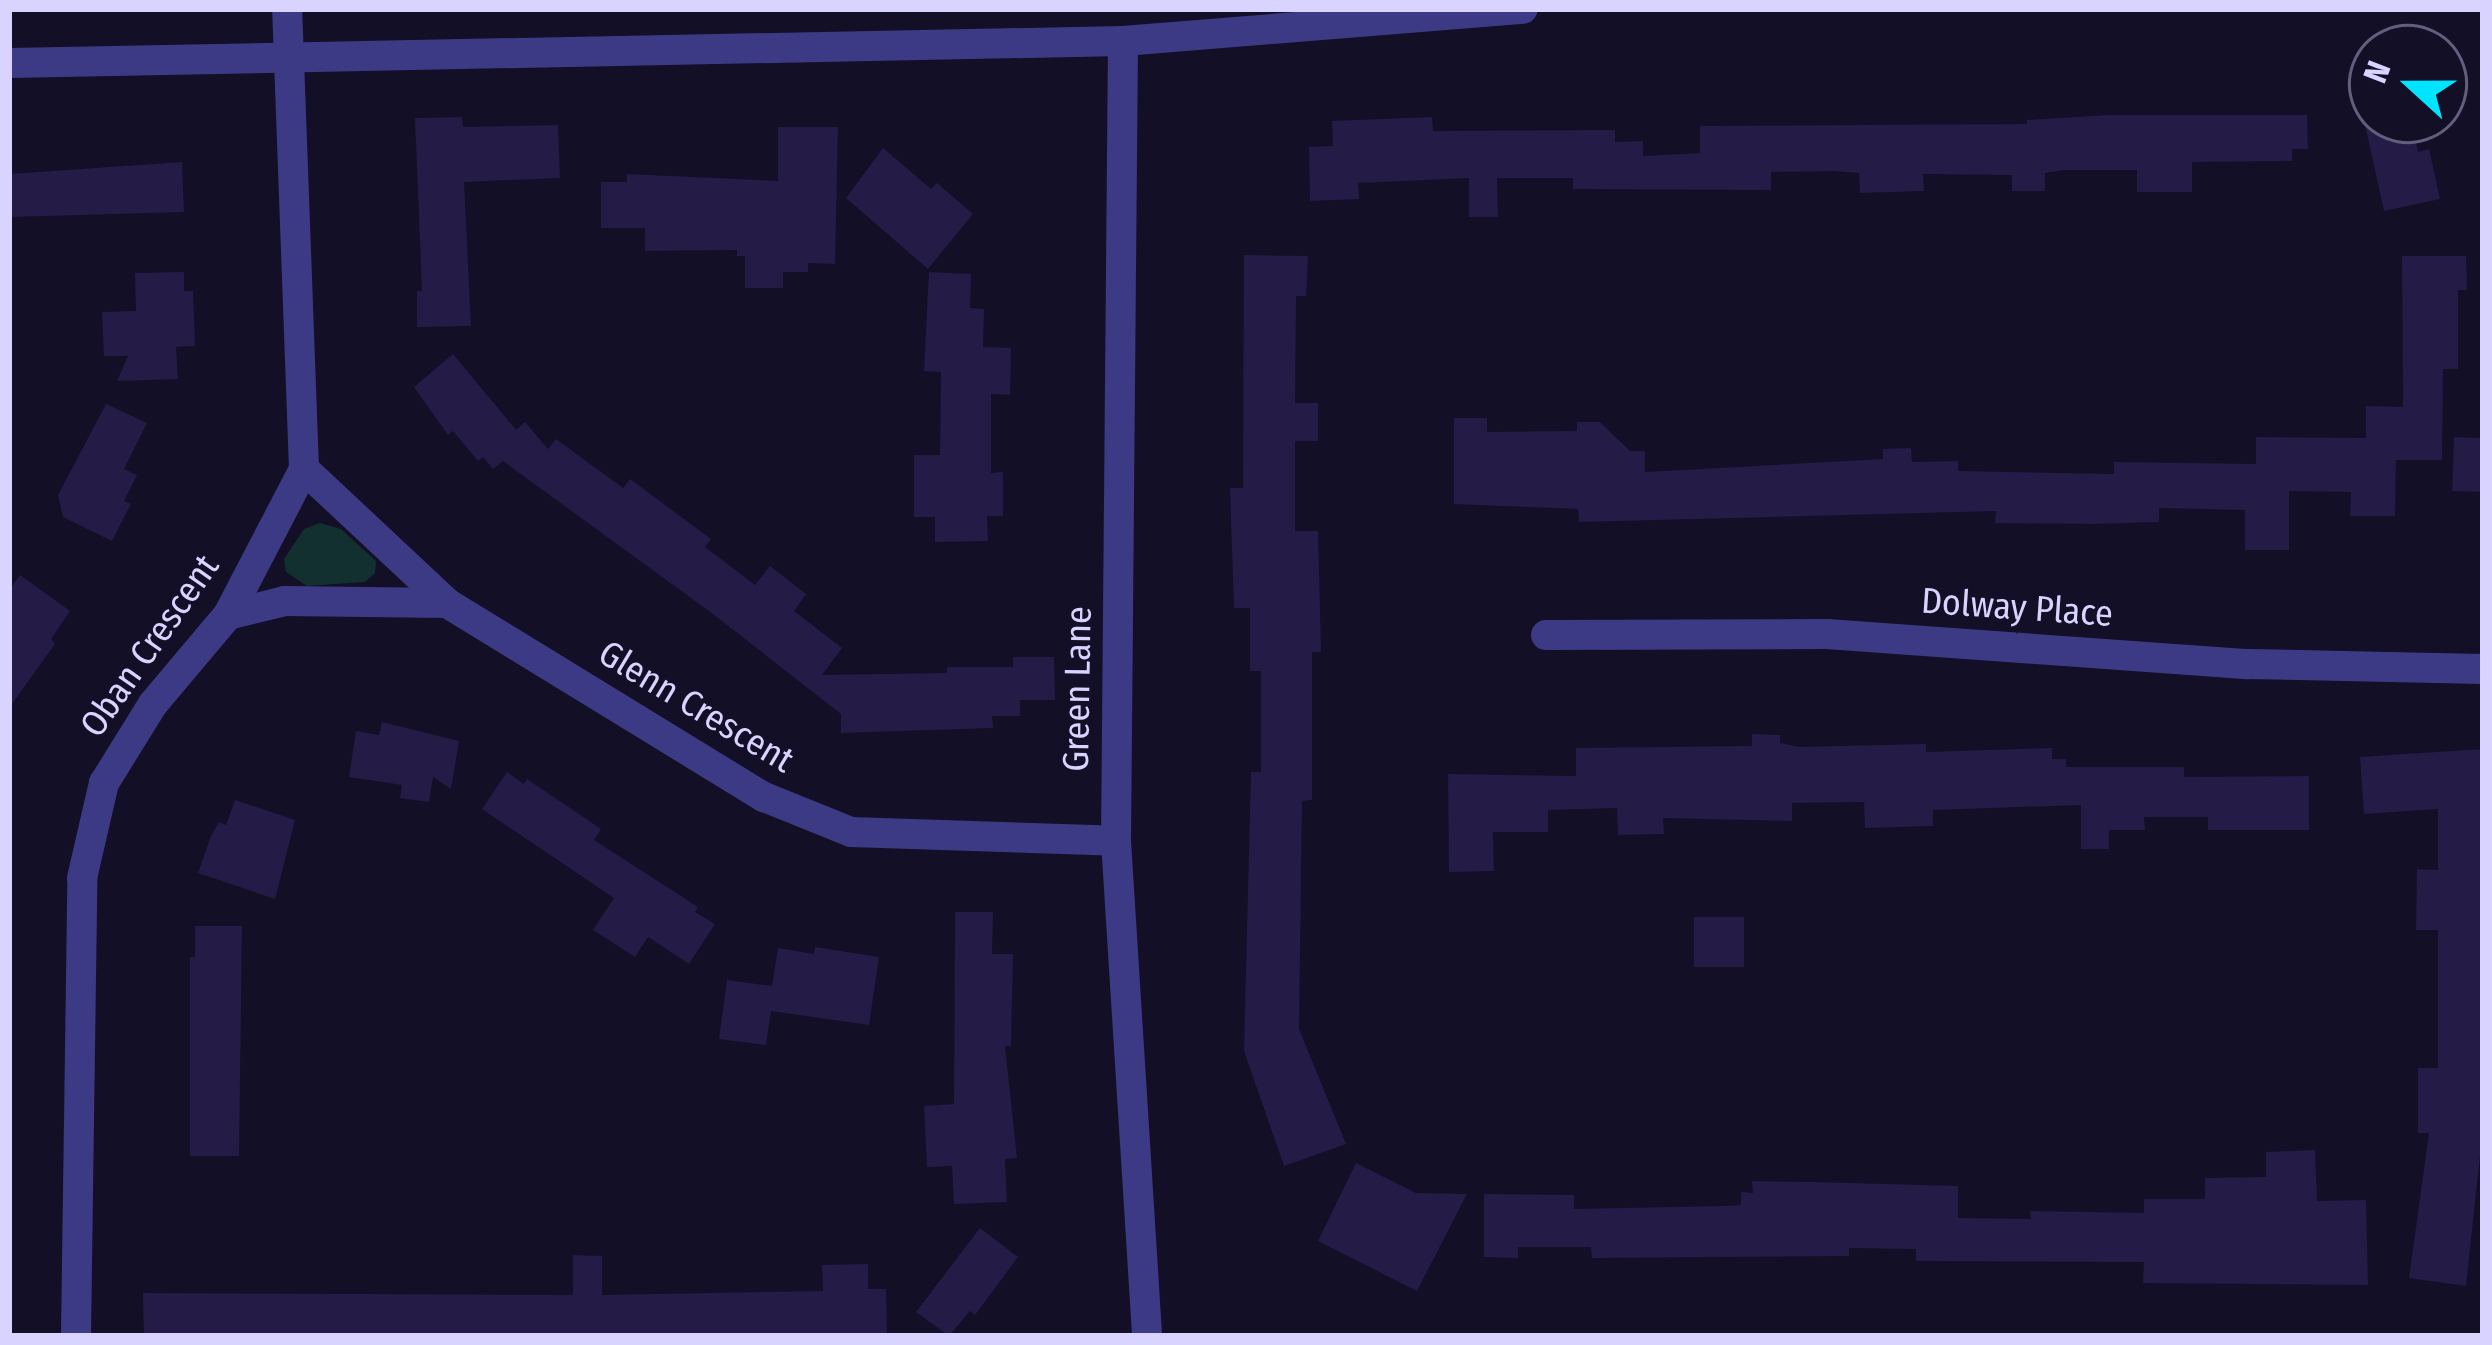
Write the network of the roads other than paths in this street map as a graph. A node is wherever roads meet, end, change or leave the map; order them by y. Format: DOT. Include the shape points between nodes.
graph roads {
  1 [pos="287,9"];
  2 [pos="1523,9"];
  3 [pos="1123,41"];
  4 [pos="288,59"];
  5 [pos="9,63"];
  6 [pos="304,469"];
  7 [pos="447,603"];
  8 [pos="228,615"];
  9 [pos="1546,635"];
  10 [pos="2483,669"];
  11 [pos="1116,841"];
  12 [pos="76,1336"];
  13 [pos="1147,1336"];
  1 -- 4 [label="street, Oban Crescent"];
  2 -- 3 [label="street"];
  3 -- 4 [label="street"];
  3 -- 11 [label="street, Green Lane"];
  4 -- 5 [label="street"];
  4 -- 6 [label="street, Oban Crescent"];
  6 -- 7 [label="street, Glenn Crescent"];
  6 -- 8 [label="street, Oban Crescent"];
  7 -- 8 [label="street" via="285,601"];
  7 -- 11 [label="street, Glenn Crescent" via="764,796 851,832"];
  8 -- 12 [label="street, Oban Crescent" via="154,704 104,783 82,878"];
  9 -- 10 [label="street, Dolway Place" via="1827,634 2248,664"];
  11 -- 13 [label="street, Green Lane"];
}
